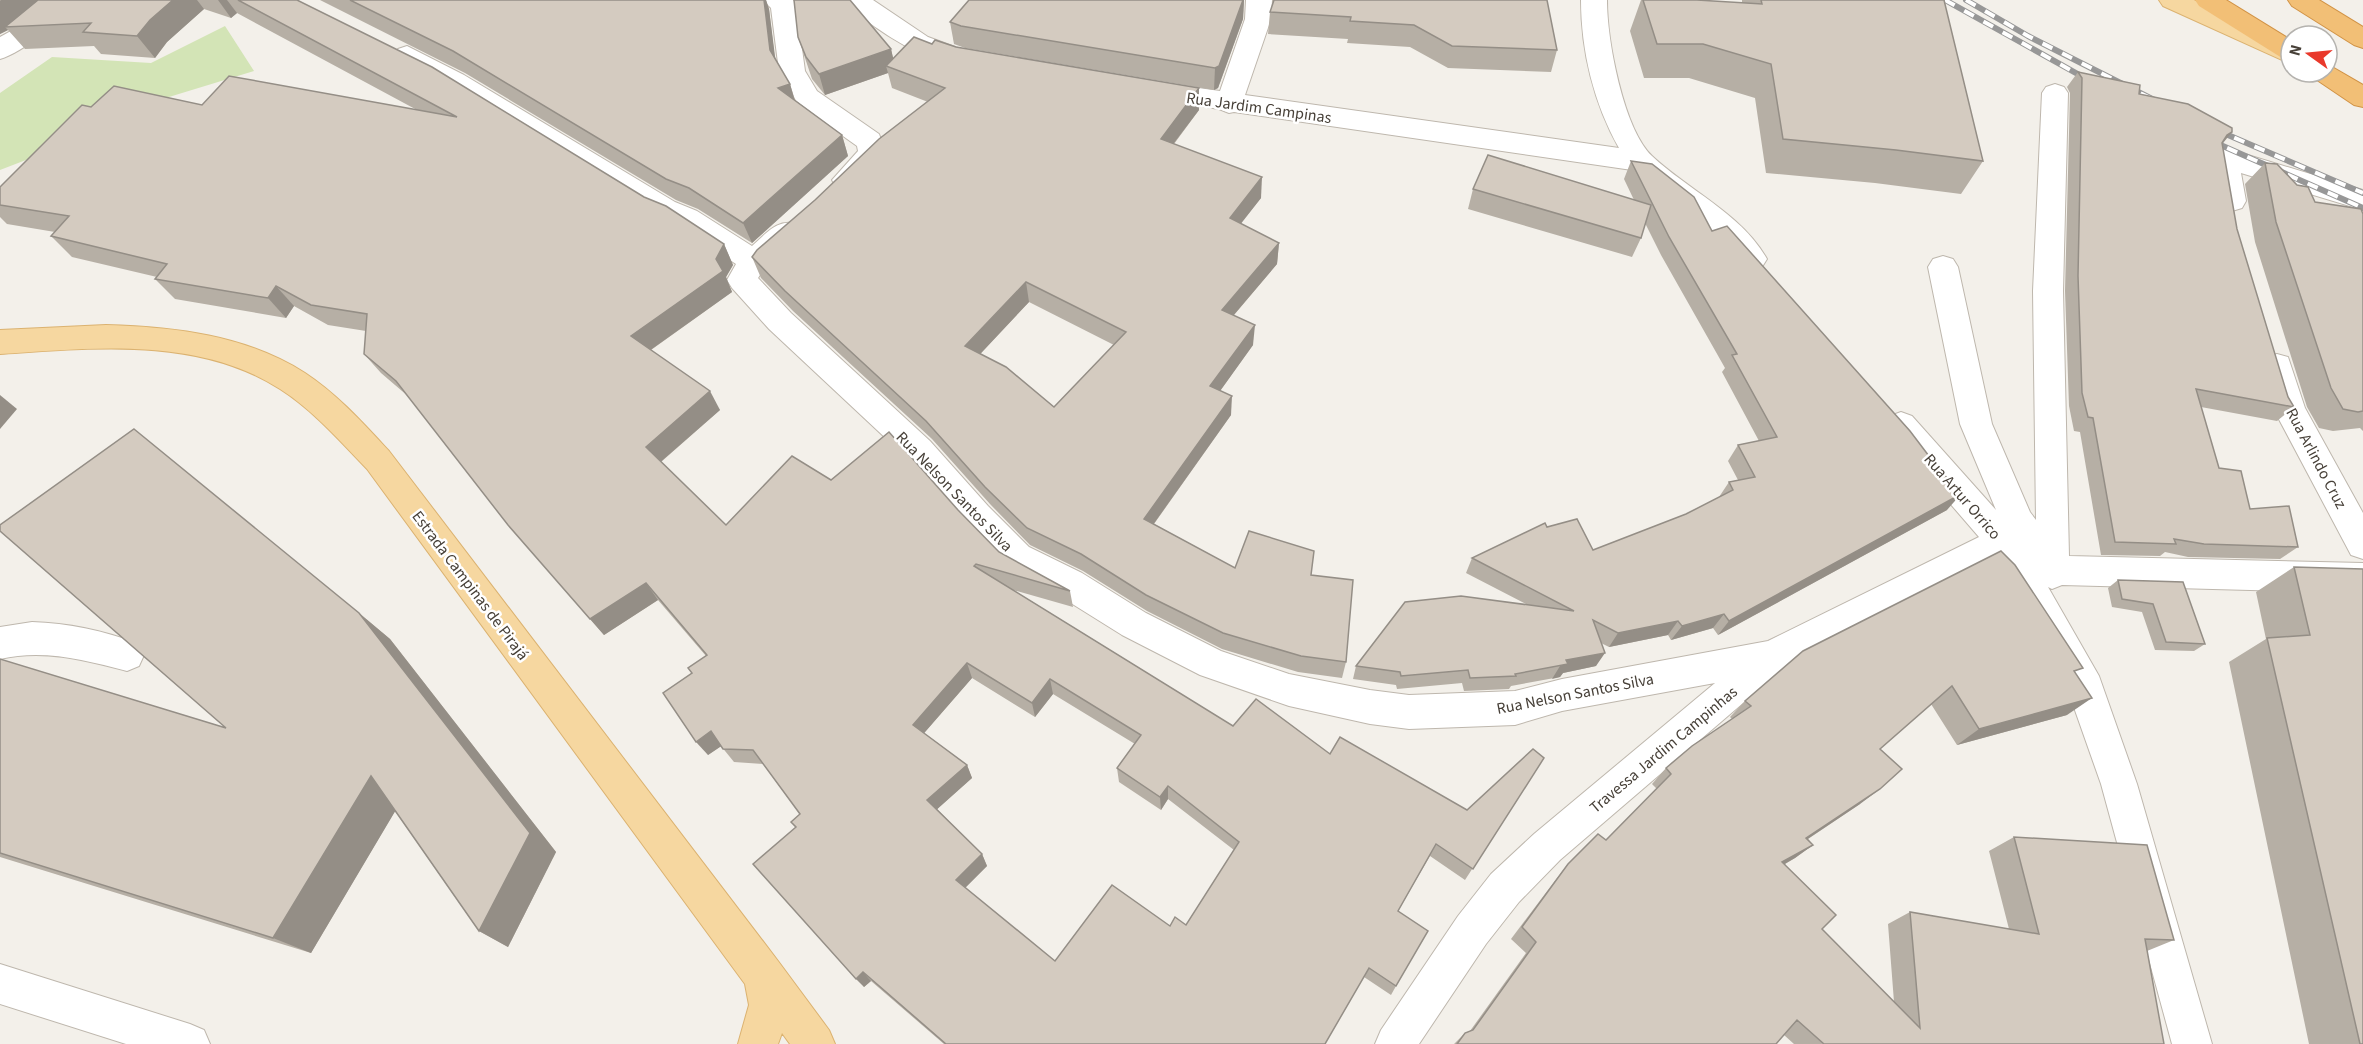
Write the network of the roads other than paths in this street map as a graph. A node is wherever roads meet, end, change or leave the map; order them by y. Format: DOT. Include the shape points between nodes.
graph roads {
  1 [pos="62,0"];
  2 [pos="776,0"];
  3 [pos="858,0"];
  4 [pos="1258,0"];
  5 [pos="1594,0"];
  6 [pos="2172,0"];
  7 [pos="2208,0"];
  8 [pos="2301,0"];
  9 [pos="2363,39"];
  10 [pos="5,41"];
  11 [pos="384,44"];
  12 [pos="2279,45"];
  13 [pos="2279,48"];
  14 [pos="983,62"];
  15 [pos="2339,82"];
  16 [pos="1135,88"];
  17 [pos="2055,93"];
  18 [pos="2363,98"];
  19 [pos="1229,104"];
  20 [pos="1640,161"];
  21 [pos="827,197"];
  22 [pos="2363,200"];
  23 [pos="802,219"];
  24 [pos="2237,233"];
  25 [pos="753,261"];
  26 [pos="1943,267"];
  27 [pos="1772,282"];
  28 [pos="0,342"];
  29 [pos="2270,343"];
  30 [pos="1882,404"];
  31 [pos="2003,541"];
  32 [pos="2363,545"];
  33 [pos="2053,570"];
  34 [pos="2363,578"];
  35 [pos="2041,607"];
  36 [pos="0,643"];
  37 [pos="127,655"];
  38 [pos="1773,656"];
  39 [pos="764,975"];
  40 [pos="0,984"];
  41 [pos="190,1044"];
  42 [pos="758,1044"];
  43 [pos="815,1044"];
  44 [pos="1395,1044"];
  45 [pos="2192,1044"];
  1 -- 10 [label="street" via="29,32"];
  2 -- 21 [label="street" via="783,4 792,71 807,97 869,141 872,153"];
  3 -- 14 [label="street" via="919,43"];
  4 -- 19 [label="street" via="1258,19"];
  5 -- 20 [label="street" via="1601,65 1619,125"];
  6 -- 13 [label="main road"];
  7 -- 12 [label="highway"];
  8 -- 9 [label="highway"];
  11 -- 25 [label="street" via="455,81"];
  15 -- 18 [label="highway"];
  16 -- 19 [label="street, Rua Jardim Campinas"];
  17 -- 33 [label="street" via="2048,291"];
  19 -- 20 [label="street, Rua Jardim Campinas"];
  20 -- 27 [label="street" via="1725,229"];
  22 -- 24 [label="street" via="2225,158"];
  23 -- 25 [label="street"];
  25 -- 38 [label="street, Rua Nelson Santos Silva" via="742,280 780,321 919,450 1017,557 1212,664 1301,693 1409,712 1515,708 1573,693"];
  26 -- 33 [label="street" via="1976,424 2017,520"];
  28 -- 39 [label="main road, Estrada Campinas de Pirajá" via="130,336 210,347 279,373 329,410 378,460"];
  29 -- 32 [label="street, Rua Arlindo Cruz" via="2290,410"];
  30 -- 31 [label="street, Rua Artur Orrico"];
  31 -- 35 [label="street, Rua Artur Orrico"];
  31 -- 38 [label="street, Travessa Jardim Campinhas"];
  33 -- 34 [label="street"];
  33 -- 35 [label="street"];
  35 -- 45 [label="street, Rua Artur Orrico" via="2080,676 2119,784"];
  36 -- 37 [label="street" via="56,638"];
  38 -- 44 [label="street, Travessa Jardim Campinhas" via="1547,847 1505,888"];
  39 -- 42 [label="main road" via="769,1005"];
  39 -- 43 [label="main road, Estrada Campinas de Pirajá"];
  40 -- 41 [label="street"];
}
